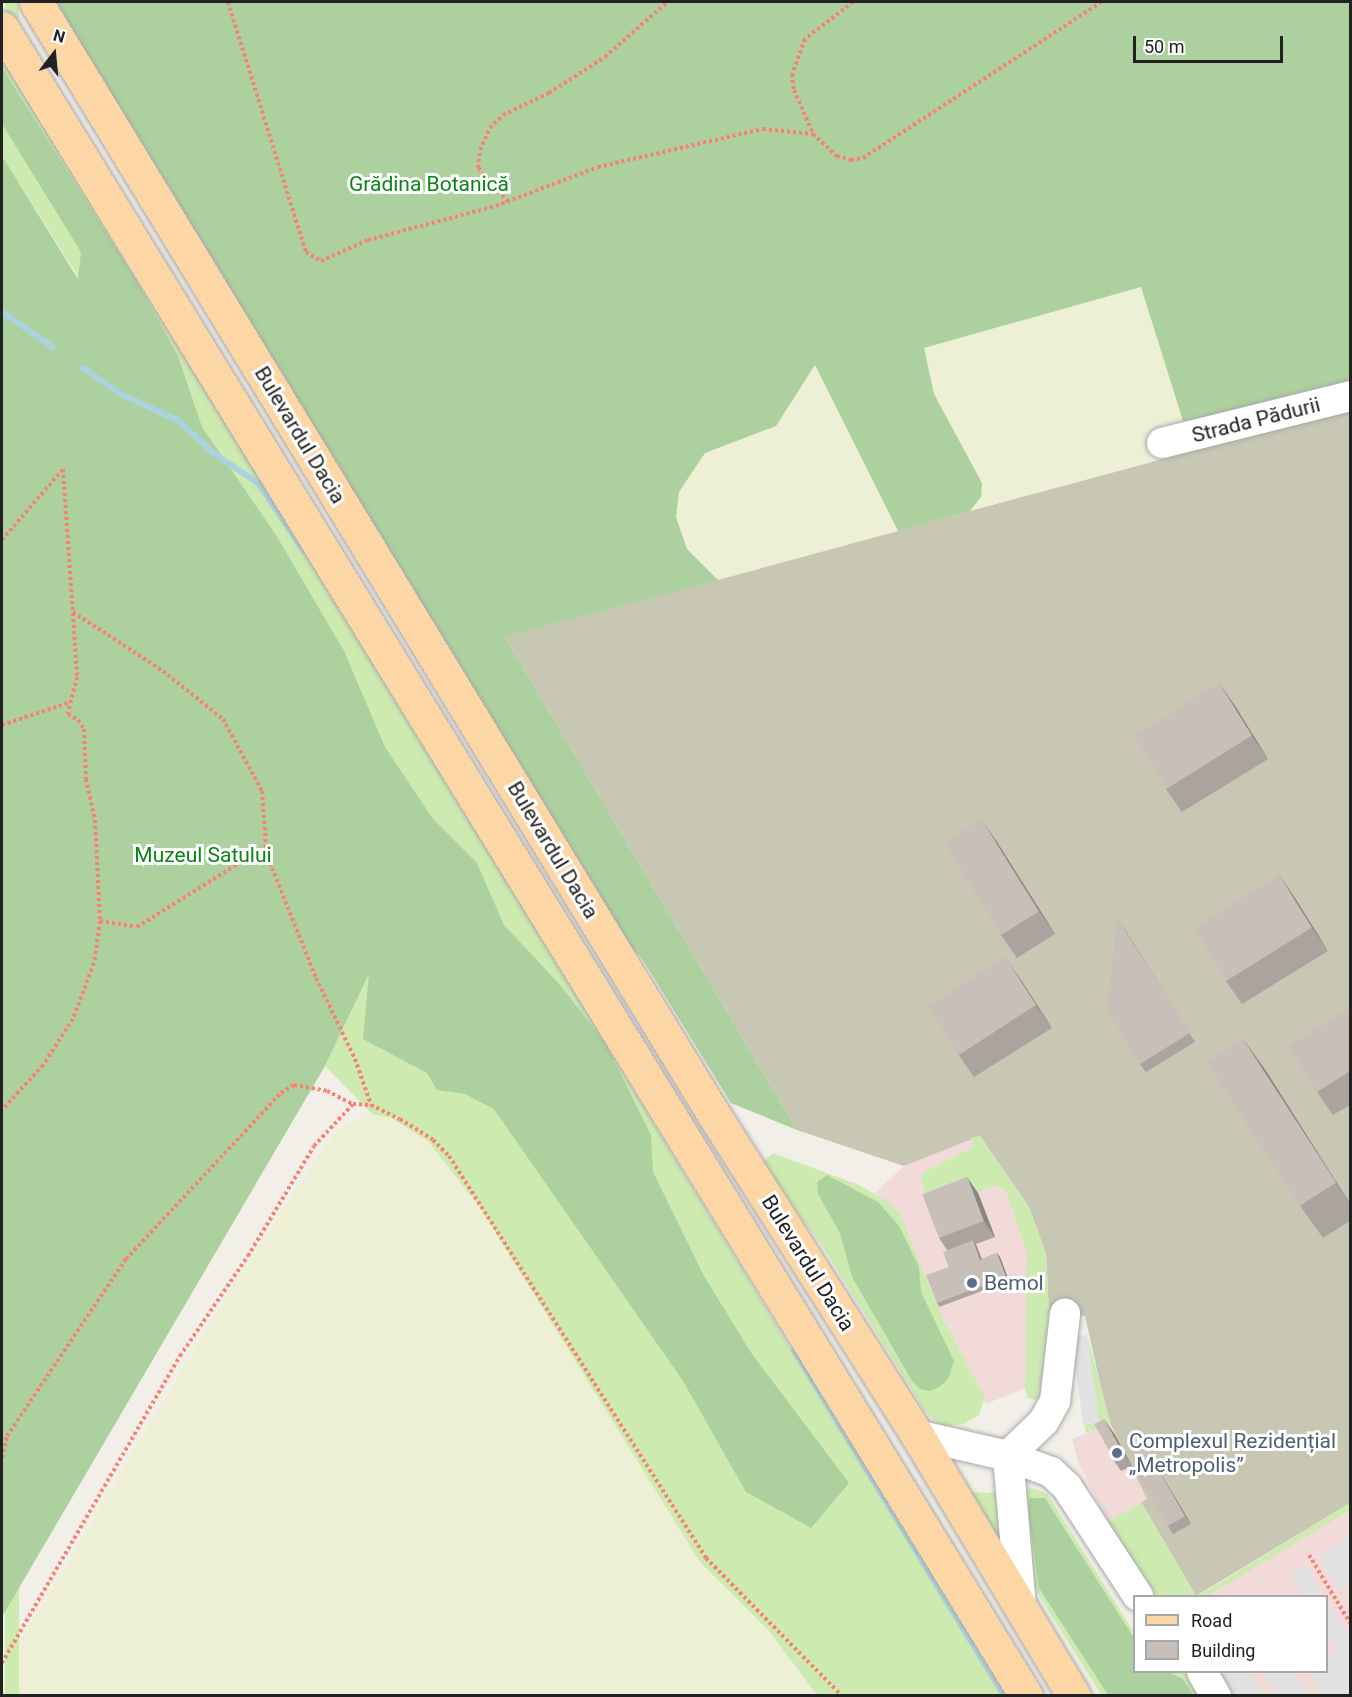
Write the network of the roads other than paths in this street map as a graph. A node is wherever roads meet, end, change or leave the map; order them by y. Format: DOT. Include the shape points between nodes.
graph roads {
  1 [pos="36,2"];
  2 [pos="2,28"];
  3 [pos="1350,396"];
  4 [pos="1162,443"];
  5 [pos="1065,1314"];
  6 [pos="917,1435"];
  7 [pos="1008,1455"];
  8 [pos="1137,1595"];
  9 [pos="1021,1607"];
  10 [pos="1203,1673"];
  11 [pos="1026,1695"];
  12 [pos="1074,1695"];
  13 [pos="1216,1695"];
  1 -- 6 [label="main road, Bulevardul Dacia" via="716,1118"];
  2 -- 11 [label="main road, Bulevardul Dacia"];
  3 -- 4 [label="street, Strada Pădurii"];
  5 -- 7 [label="street" via="1055,1401 1044,1421"];
  6 -- 7 [label="street"];
  6 -- 9 [label="main road, Bulevardul Dacia"];
  7 -- 8 [label="street" via="1051,1472 1067,1487"];
  7 -- 9 [label="street"];
  9 -- 12 [label="main road, Bulevardul Dacia"];
  10 -- 13 [label="street"];
}
